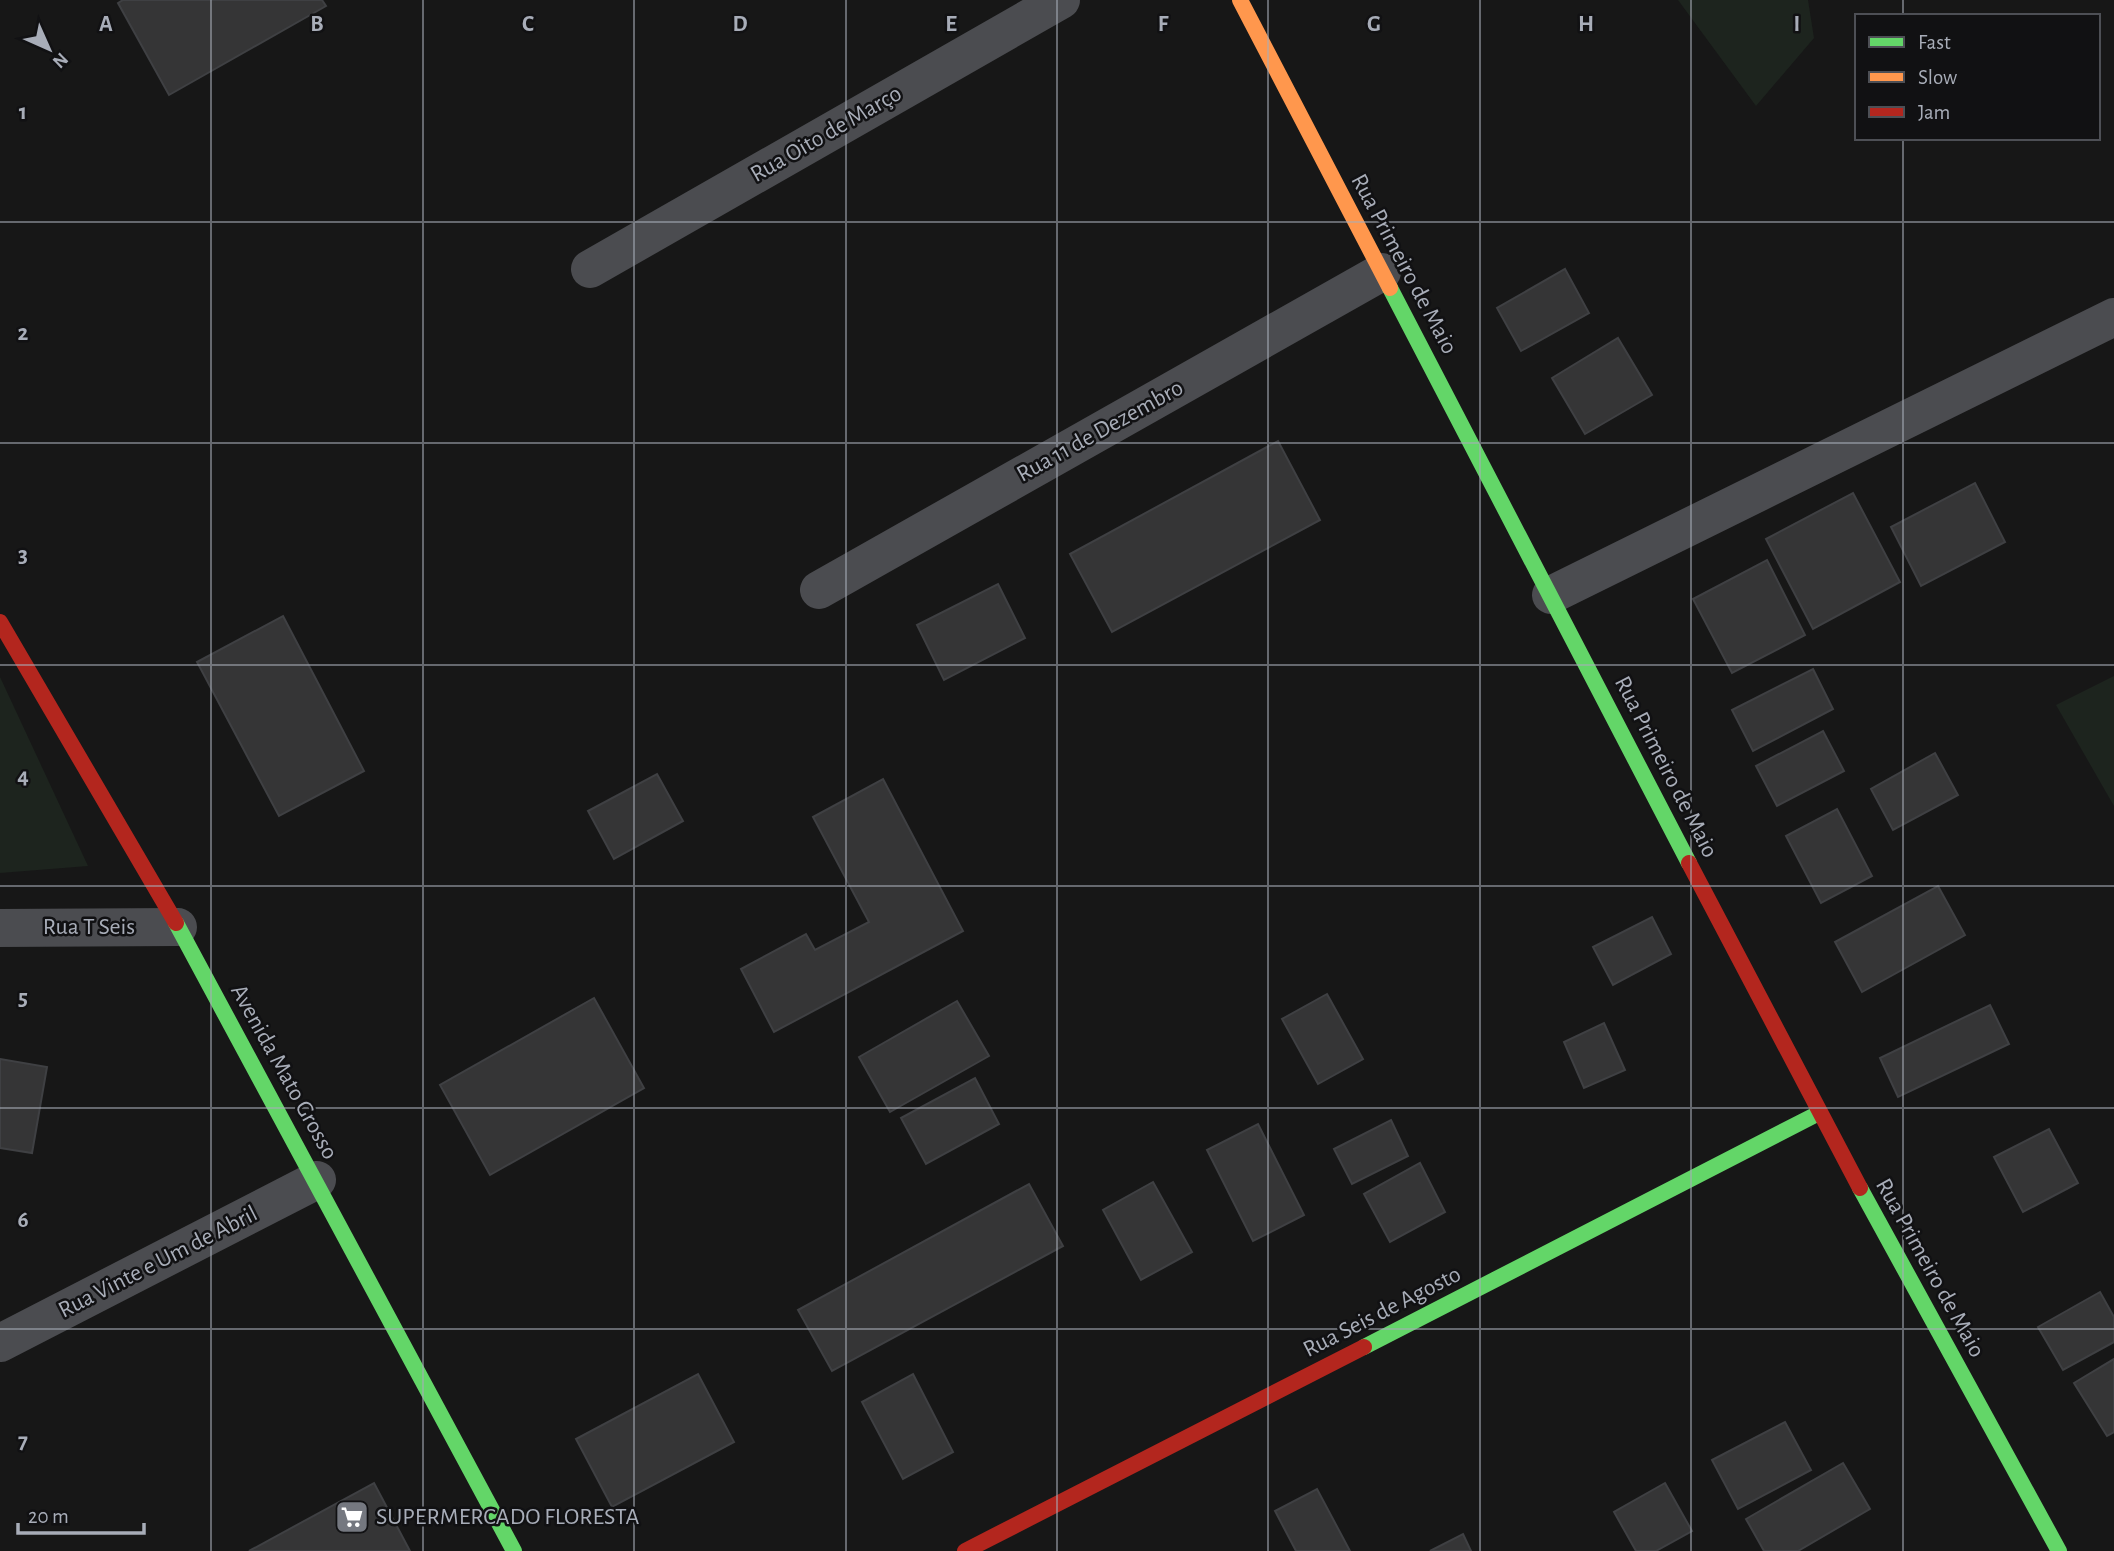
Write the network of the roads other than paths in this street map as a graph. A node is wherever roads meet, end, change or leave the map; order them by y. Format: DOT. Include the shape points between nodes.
graph roads {
  1 [pos="1061,0"];
  2 [pos="1240,0"];
  3 [pos="590,269"];
  4 [pos="1382,272"];
  5 [pos="2114,317"];
  6 [pos="819,590"];
  7 [pos="1551,595"];
  8 [pos="0,622"];
  9 [pos="178,927"];
  10 [pos="0,928"];
  11 [pos="1819,1113"];
  12 [pos="317,1180"];
  13 [pos="0,1343"];
  14 [pos="514,1551"];
  15 [pos="965,1551"];
  16 [pos="2059,1551"];
  1 -- 3 [label="street, Rua Oito de Março"];
  2 -- 4 [label="street, Rua Primeiro de Maio"];
  4 -- 6 [label="street, Rua 11 de Dezembro"];
  4 -- 7 [label="street, Rua Primeiro de Maio"];
  5 -- 7 [label="street"];
  7 -- 11 [label="street, Rua Primeiro de Maio"];
  8 -- 9 [label="street, Avenida Mato Grosso"];
  9 -- 10 [label="street, Rua T Seis"];
  9 -- 12 [label="street, Avenida Mato Grosso"];
  11 -- 15 [label="street, Rua Seis de Agosto"];
  11 -- 16 [label="street, Rua Primeiro de Maio"];
  12 -- 13 [label="street, Rua Vinte e Um de Abril"];
  12 -- 14 [label="street, Avenida Mato Grosso"];
}
